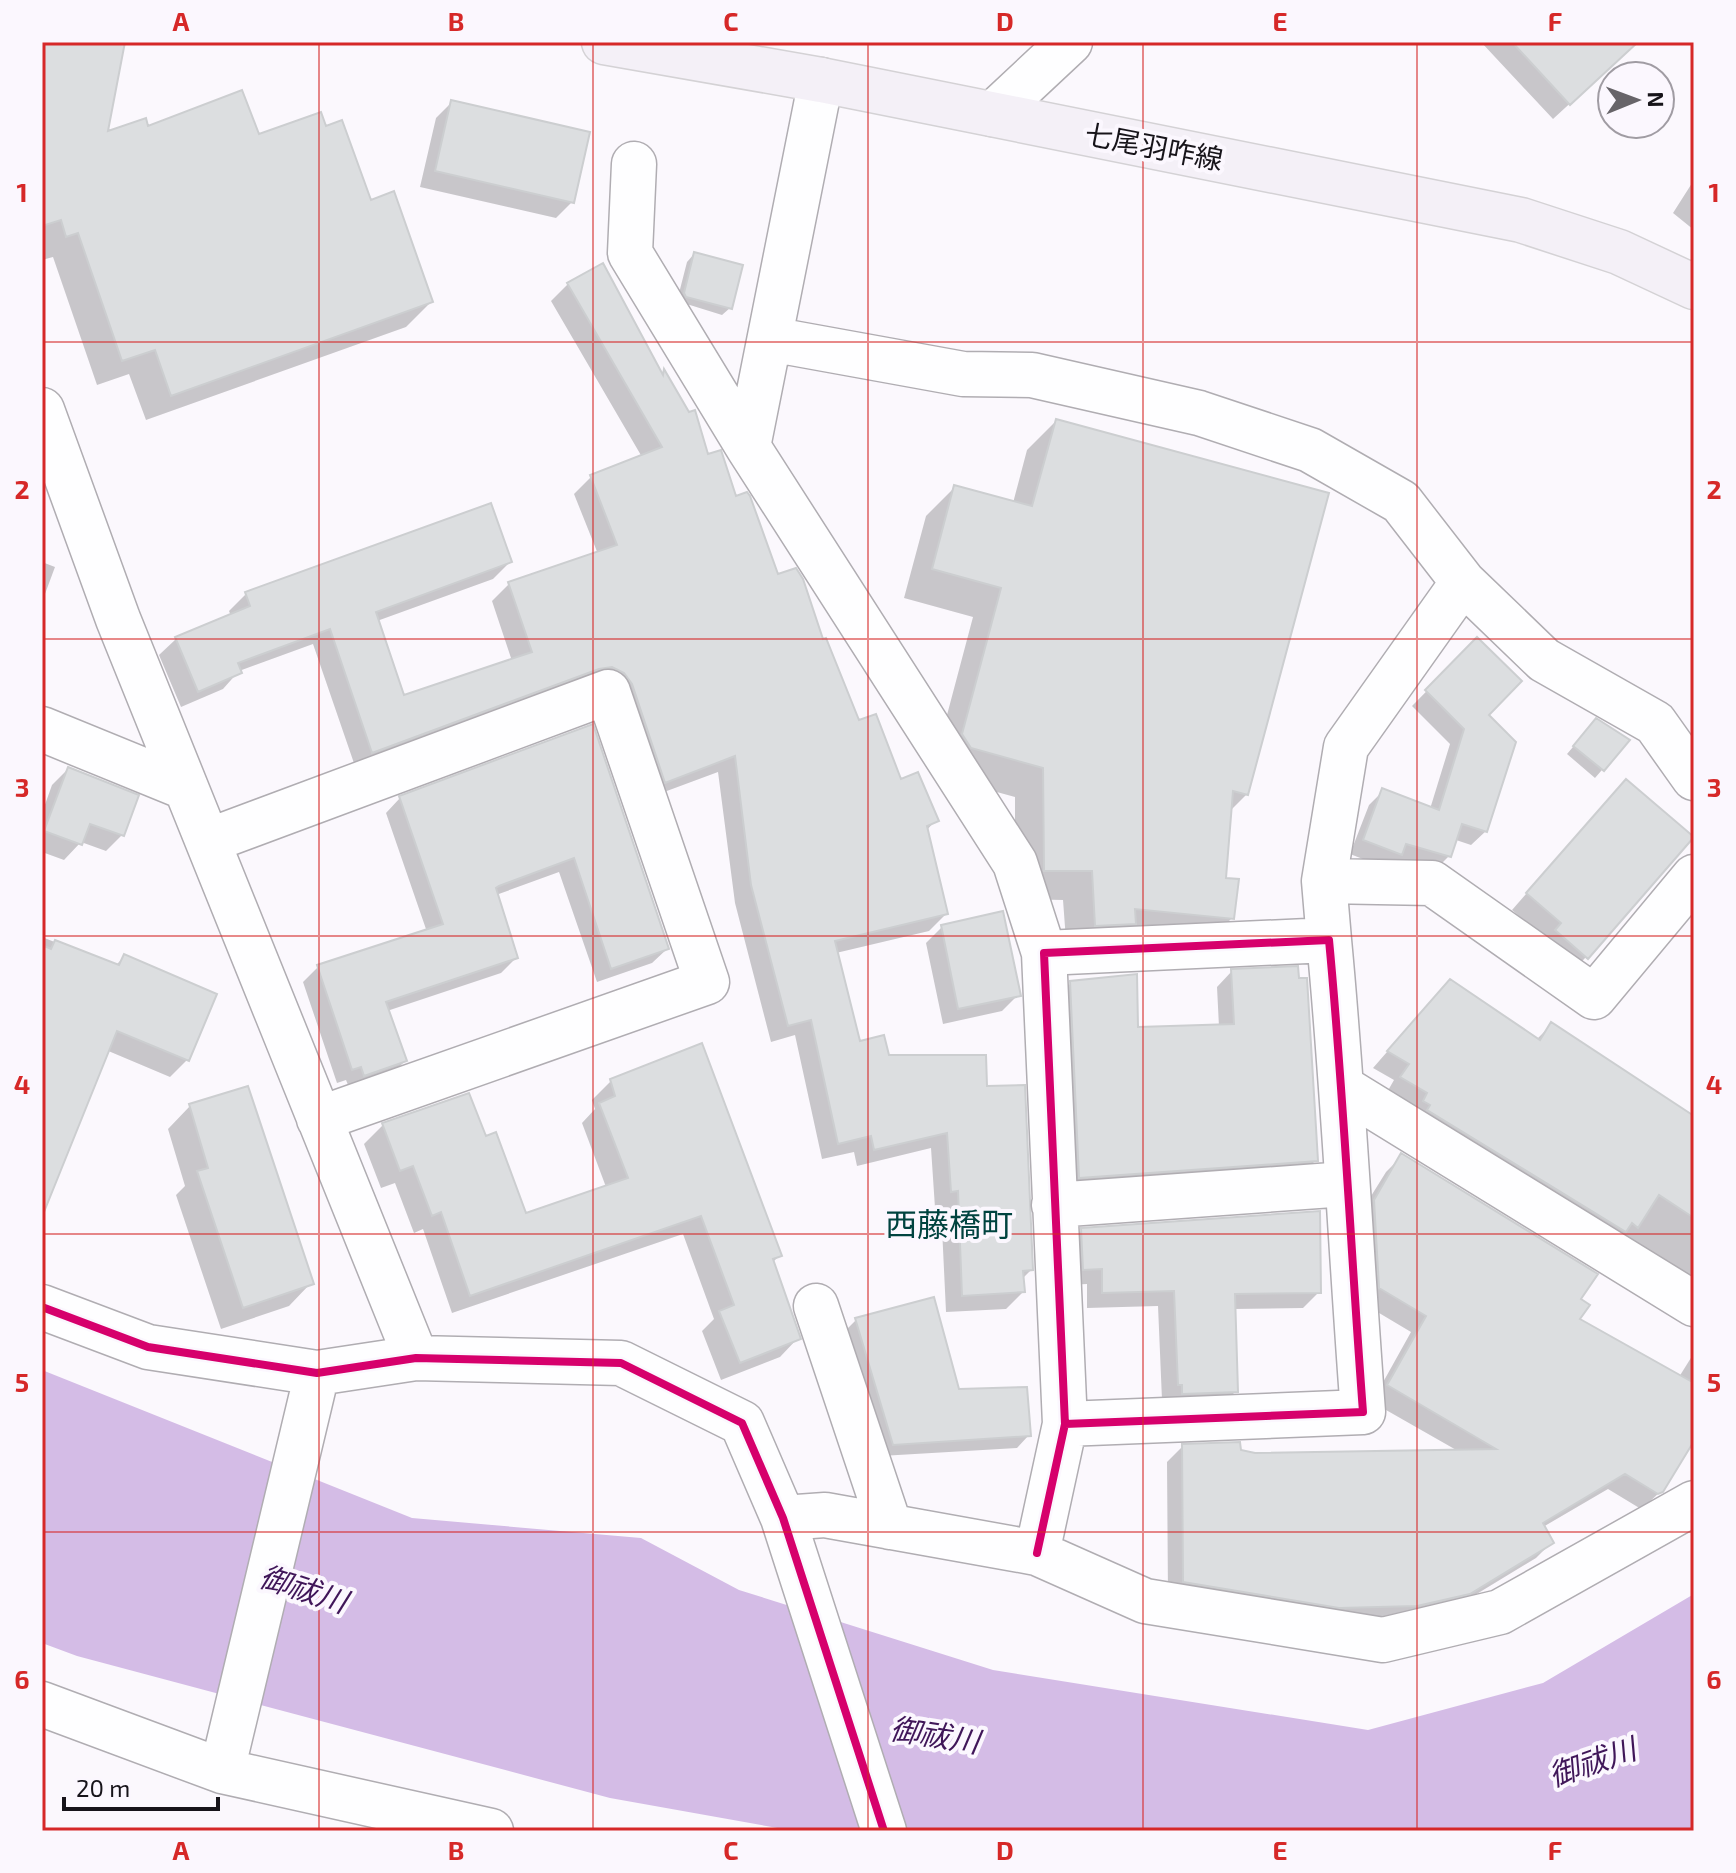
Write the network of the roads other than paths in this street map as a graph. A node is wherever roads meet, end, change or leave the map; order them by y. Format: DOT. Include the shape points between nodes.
graph roads {
  1 [pos="604,42"];
  2 [pos="1070,42"];
  3 [pos="821,80"];
  4 [pos="993,114"];
  5 [pos="634,164"];
  6 [pos="1694,287"];
  7 [pos="770,339"];
  8 [pos="42,410"];
  9 [pos="748,447"];
  10 [pos="1463,582"];
  11 [pos="42,729"];
  12 [pos="1694,778"];
  13 [pos="184,787"];
  14 [pos="208,841"];
  15 [pos="1694,877"];
  16 [pos="1324,881"];
  17 [pos="1329,940"];
  18 [pos="1044,953"];
  19 [pos="1343,1088"];
  20 [pos="319,1119"];
  21 [pos="1346,1184"];
  22 [pos="1054,1205"];
  23 [pos="1694,1304"];
  24 [pos="816,1306"];
  25 [pos="42,1307"];
  26 [pos="416,1358"];
  27 [pos="317,1373"];
  28 [pos="1065,1424"];
  29 [pos="1694,1503"];
  30 [pos="783,1518"];
  31 [pos="890,1527"];
  32 [pos="1037,1553"];
  33 [pos="42,1704"];
  34 [pos="222,1771"];
  35 [pos="491,1831"];
  36 [pos="884,1831"];
  1 -- 3 [label="main road, 七尾羽咋線"];
  2 -- 4 [label="street"];
  3 -- 4 [label="main road, 七尾羽咋線"];
  3 -- 7 [label="street"];
  4 -- 6 [label="main road, 七尾羽咋線" via="1521,220 1619,252"];
  5 -- 9 [label="street" via="630,253"];
  7 -- 9 [label="street"];
  7 -- 10 [label="street" via="963,374 1032,375 1199,413 1310,450 1401,502"];
  8 -- 13 [label="street"];
  9 -- 18 [label="street" via="1015,863"];
  10 -- 12 [label="street" via="1544,660 1655,723"];
  10 -- 16 [label="street" via="1346,747"];
  11 -- 13 [label="street"];
  13 -- 14 [label="street"];
  14 -- 20 [label="street"];
  14 -- 20 [label="street" via="608,692 707,982"];
  15 -- 16 [label="street" via="1594,997 1432,883"];
  16 -- 17 [label="street"];
  17 -- 18 [label="street"];
  17 -- 19 [label="street"];
  18 -- 22 [label="street"];
  19 -- 21 [label="street"];
  19 -- 23 [label="street"];
  20 -- 26 [label="street"];
  21 -- 22 [label="street"];
  21 -- 28 [label="street" via="1363,1412"];
  22 -- 28 [label="street"];
  24 -- 31 [label="street"];
  25 -- 27 [label="street" via="148,1347"];
  26 -- 27 [label="street"];
  26 -- 30 [label="street" via="621,1363 742,1423"];
  27 -- 34 [label="street"];
  28 -- 32 [label="street"];
  29 -- 32 [label="street" via="1500,1612 1383,1640 1145,1601"];
  30 -- 31 [label="street" via="825,1515"];
  30 -- 36 [label="street"];
  31 -- 32 [label="street"];
  33 -- 34 [label="street"];
  34 -- 35 [label="street"];
}
